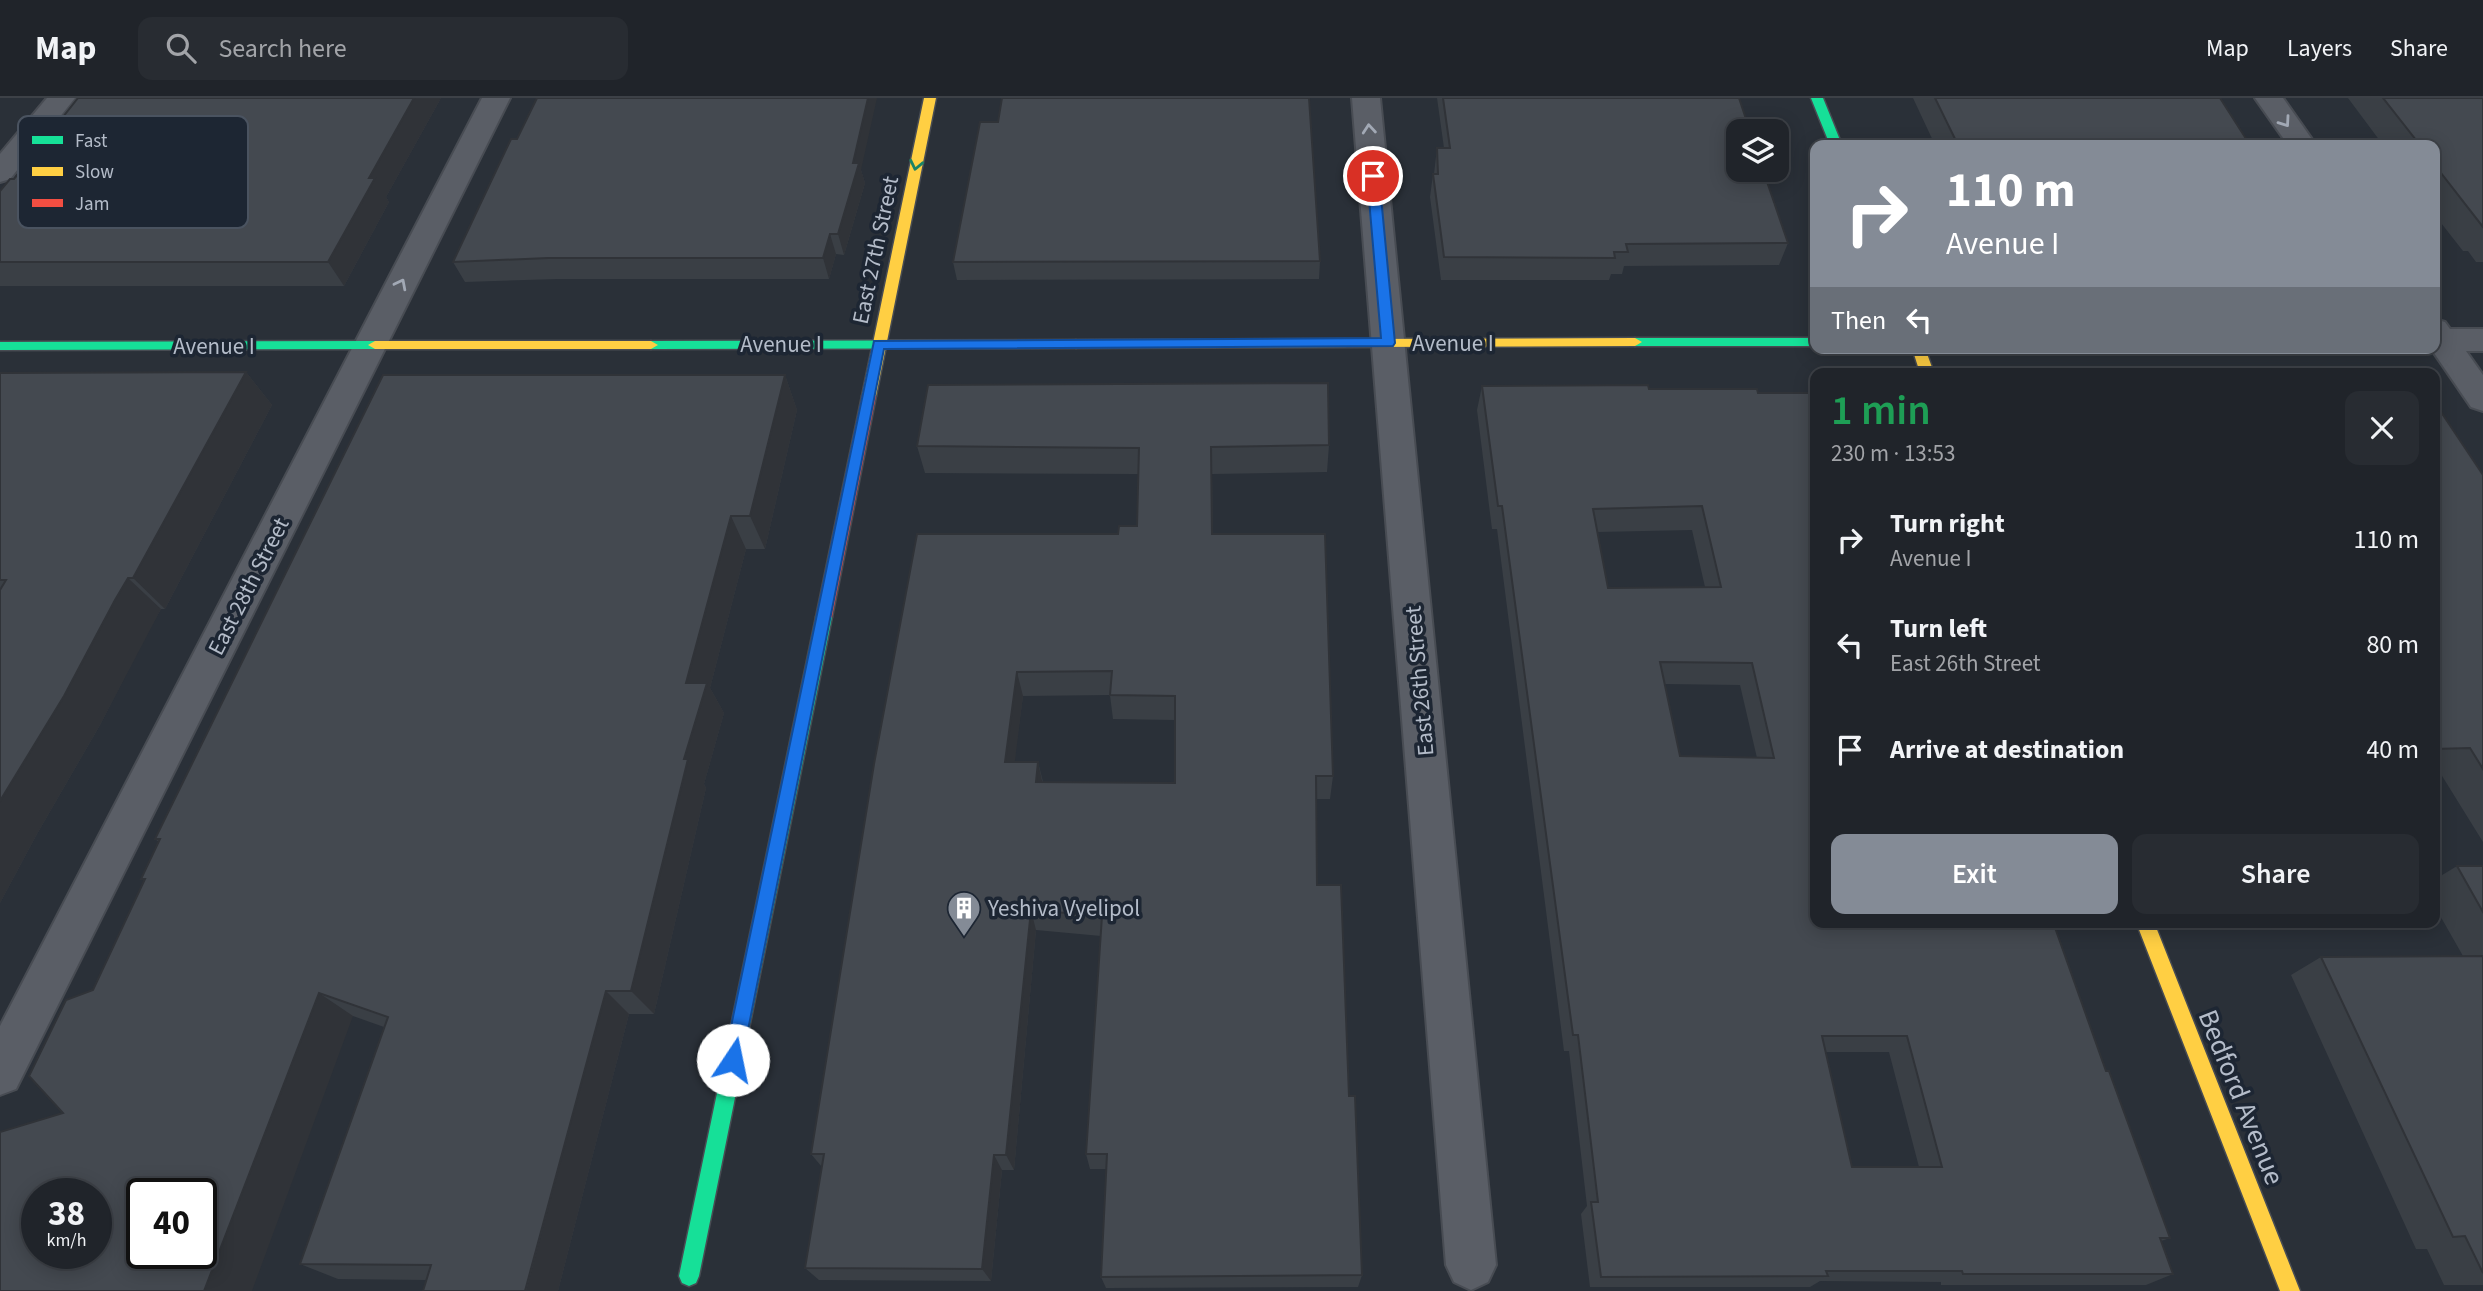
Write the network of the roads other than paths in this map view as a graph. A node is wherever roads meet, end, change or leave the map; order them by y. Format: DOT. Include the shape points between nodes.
graph roads {
  1 [pos="61,98"];
  2 [pos="496,98"];
  3 [pos="930,98"];
  4 [pos="1366,98"];
  5 [pos="1817,98"];
  6 [pos="2269,98"];
  7 [pos="46,116"];
  8 [pos="1834,140"];
  9 [pos="2298,140"];
  10 [pos="18,151"];
  11 [pos="0,173"];
  12 [pos="2440,336"];
  13 [pos="2440,340"];
  14 [pos="2483,340"];
  15 [pos="1810,342"];
  16 [pos="1388,343"];
  17 [pos="879,344"];
  18 [pos="370,345"];
  19 [pos="0,346"];
  20 [pos="2483,399"];
  21 [pos="2147,928"];
  22 [pos="0,1073"];
  23 [pos="1471,1265"];
  24 [pos="689,1276"];
  25 [pos="2291,1291"];
  1 -- 7 [label="street"];
  18 -- 2 [label="street, East 28th Street, one-way"];
  3 -- 17 [label="street, East 27th Street, one-way"];
  16 -- 4 [label="street, East 26th Street, one-way"];
  5 -- 8 [label="street"];
  6 -- 9 [label="street, one-way"];
  10 -- 11 [label="street"];
  12 -- 14 [label="street"];
  13 -- 20 [label="street"];
  15 -- 16 [label="street, Avenue I"];
  16 -- 17 [label="street, Avenue I"];
  16 -- 23 [label="street, East 26th Street"];
  17 -- 18 [label="street, Avenue I"];
  17 -- 24 [label="street, East 27th Street"];
  18 -- 19 [label="street, Avenue I"];
  18 -- 22 [label="street, East 28th Street"];
  21 -- 25 [label="street, Bedford Avenue"];
}
